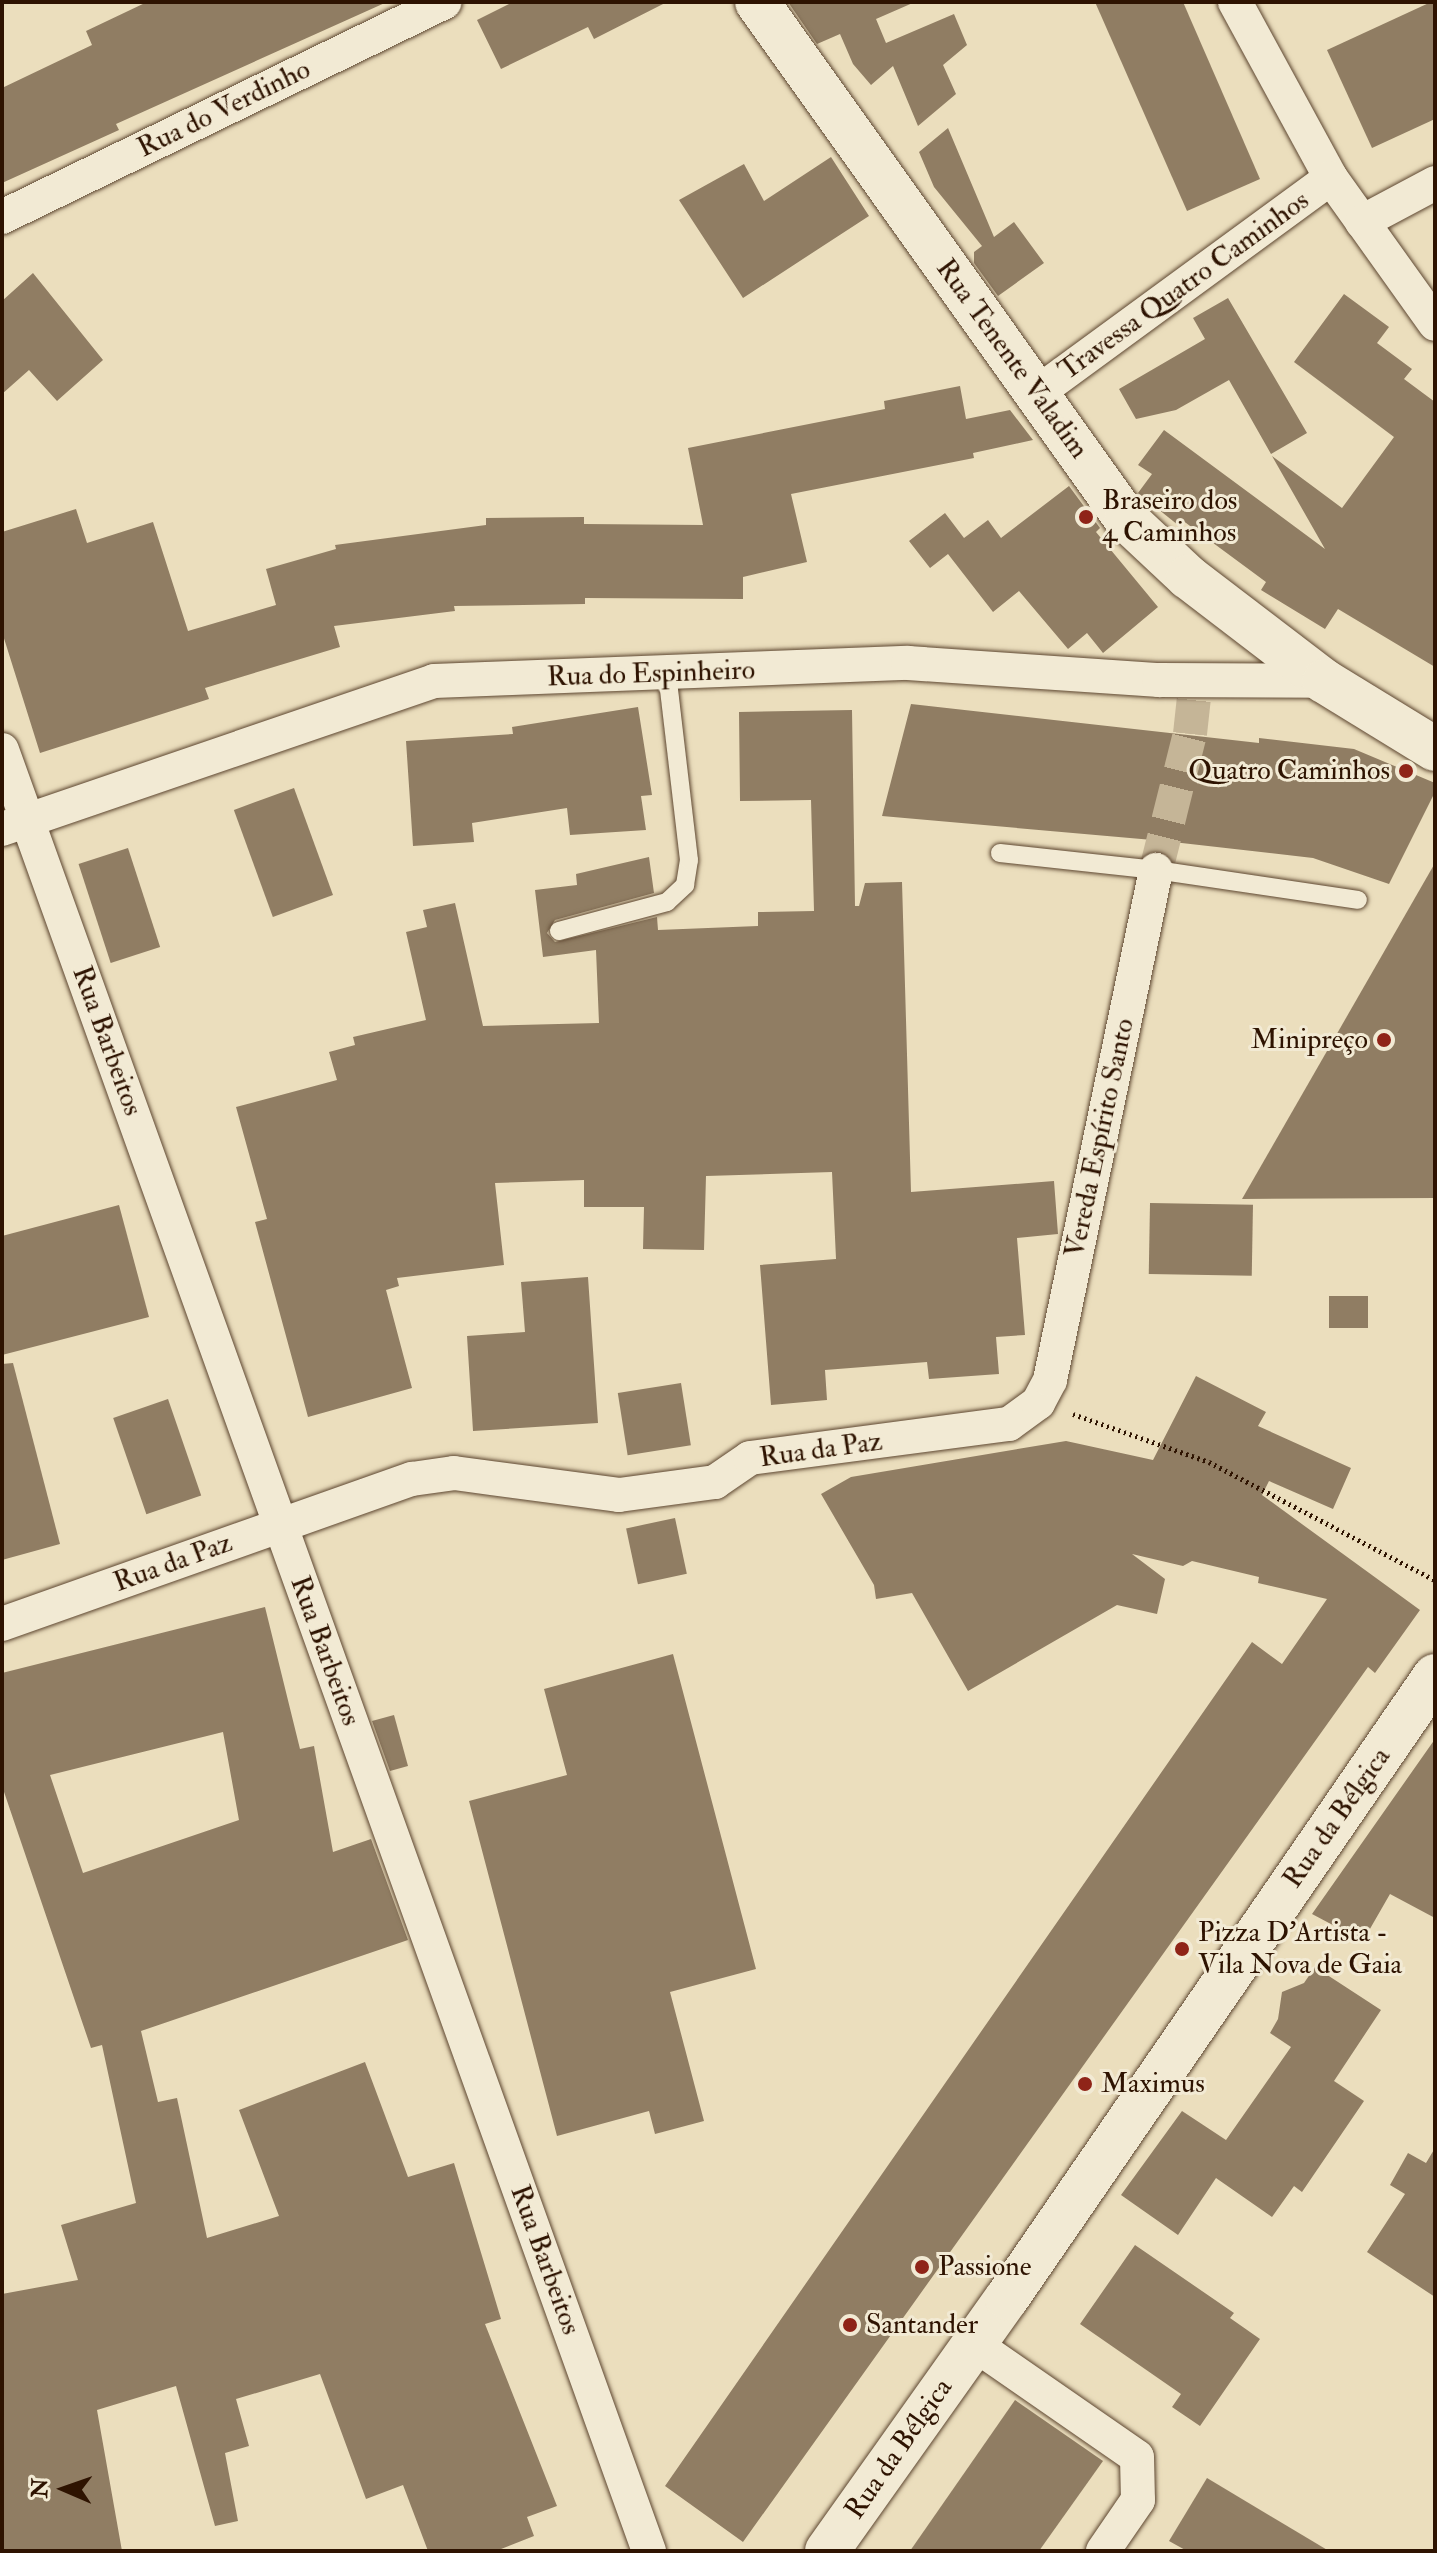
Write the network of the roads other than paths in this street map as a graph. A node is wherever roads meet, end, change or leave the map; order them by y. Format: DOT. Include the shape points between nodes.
graph roads {
  1 [pos="445,2"];
  2 [pos="757,2"];
  3 [pos="1235,2"];
  4 [pos="1331,178"];
  5 [pos="1435,183"];
  6 [pos="2,217"];
  7 [pos="1362,222"];
  8 [pos="1435,324"];
  9 [pos="1037,393"];
  10 [pos="667,674"];
  11 [pos="1324,681"];
  12 [pos="1435,749"];
  13 [pos="2,750"];
  14 [pos="15,824"];
  15 [pos="1000,853"];
  16 [pos="1156,870"];
  17 [pos="1358,900"];
  18 [pos="559,931"];
  19 [pos="1038,1403"];
  20 [pos="280,1524"];
  21 [pos="2,1624"];
  22 [pos="1435,1676"];
  23 [pos="974,2344"];
  24 [pos="1110,2548"];
  25 [pos="649,2551"];
  26 [pos="827,2551"];
  1 -- 6 [label="street, Rua do Verdinho"];
  2 -- 9 [label="main road, Rua Tenente Valadim"];
  3 -- 4 [label="street"];
  4 -- 7 [label="street"];
  4 -- 9 [label="street, Travessa Quatro Caminhos"];
  5 -- 7 [label="street"];
  7 -- 8 [label="street"];
  9 -- 11 [label="main road, Rua Tenente Valadim" via="1126,519 1188,577"];
  10 -- 11 [label="street, Rua do Espinheiro" via="908,663 1159,680"];
  10 -- 14 [label="street, Rua do Espinheiro" via="434,681"];
  10 -- 18 [label="lane" via="689,860 685,885 667,902"];
  11 -- 12 [label="main road, Rua Tenente Valadim"];
  13 -- 14 [label="street, Rua Barbeitos"];
  14 -- 20 [label="street, Rua Barbeitos"];
  15 -- 16 [label="lane"];
  16 -- 17 [label="lane"];
  16 -- 19 [label="street, Vereda Espírito Santo" via="1050,1380"];
  19 -- 20 [label="street, Rua da Paz" via="1009,1424 750,1458 715,1482 619,1495 454,1473 412,1479"];
  20 -- 21 [label="street, Rua da Paz"];
  20 -- 25 [label="street, Rua Barbeitos"];
  22 -- 23 [label="main road, Rua da Bélgica"];
  23 -- 24 [label="street" via="1137,2457 1138,2500"];
  23 -- 26 [label="main road, Rua da Bélgica"];
}
